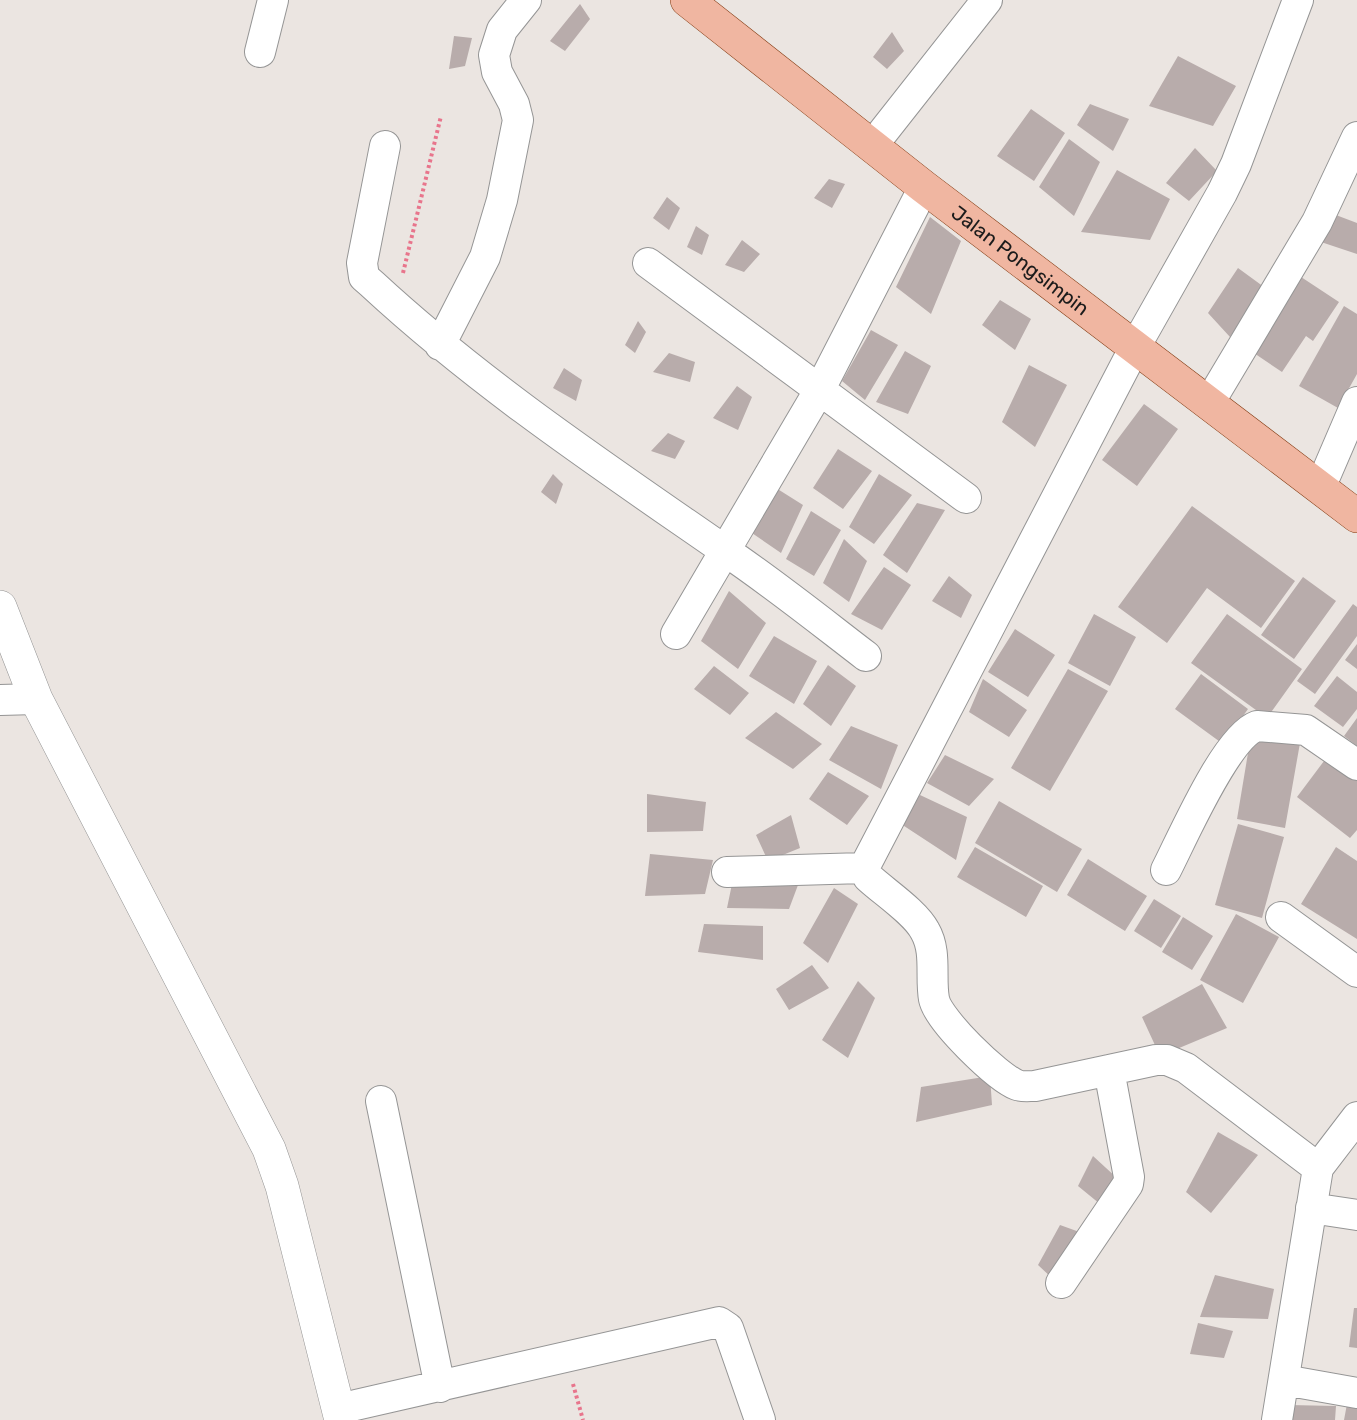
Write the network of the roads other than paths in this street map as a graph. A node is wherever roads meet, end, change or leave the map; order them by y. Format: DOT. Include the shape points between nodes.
graph roads {
  1 [pos="273,0"];
  2 [pos="526,0"];
  3 [pos="687,0"];
  4 [pos="987,0"];
  5 [pos="1298,0"];
  6 [pos="260,52"];
  7 [pos="1357,137"];
  8 [pos="385,146"];
  9 [pos="872,146"];
  10 [pos="924,187"];
  11 [pos="648,263"];
  12 [pos="440,345"];
  13 [pos="1135,347"];
  14 [pos="820,389"];
  15 [pos="1357,402"];
  16 [pos="1209,403"];
  17 [pos="1320,488"];
  18 [pos="966,498"];
  19 [pos="1357,516"];
  20 [pos="726,551"];
  21 [pos="0,607"];
  22 [pos="676,634"];
  23 [pos="866,656"];
  24 [pos="36,699"];
  25 [pos="0,700"];
  26 [pos="1357,765"];
  27 [pos="864,868"];
  28 [pos="1166,870"];
  29 [pos="727,872"];
  30 [pos="1281,917"];
  31 [pos="1357,972"];
  32 [pos="1109,1070"];
  33 [pos="381,1101"];
  34 [pos="1357,1117"];
  35 [pos="1318,1168"];
  36 [pos="1311,1208"];
  37 [pos="1357,1215"];
  38 [pos="1061,1283"];
  39 [pos="1284,1380"];
  40 [pos="440,1387"];
  41 [pos="1357,1393"];
  42 [pos="339,1414"];
  43 [pos="760,1420"];
  44 [pos="1277,1420"];
  1 -- 6 [label="street"];
  2 -- 12 [label="street" via="498,37 494,55 497,72 518,120 500,208 485,257"];
  3 -- 9 [label="main road, Jalan Pongsimpin"];
  4 -- 9 [label="street"];
  5 -- 13 [label="street" via="1232,174"];
  7 -- 16 [label="street" via="1308,239"];
  8 -- 12 [label="street" via="362,270 364,277"];
  9 -- 10 [label="main road, Jalan Pongsimpin"];
  10 -- 13 [label="main road, Jalan Pongsimpin"];
  10 -- 14 [label="street"];
  11 -- 14 [label="street"];
  12 -- 20 [label="street" via="633,489"];
  13 -- 16 [label="main road, Jalan Pongsimpin"];
  13 -- 27 [label="street"];
  14 -- 18 [label="street"];
  14 -- 20 [label="street"];
  15 -- 17 [label="street"];
  16 -- 17 [label="main road, Jalan Pongsimpin"];
  17 -- 19 [label="main road, Jalan Pongsimpin"];
  20 -- 22 [label="street"];
  20 -- 23 [label="street"];
  21 -- 24 [label="street"];
  24 -- 25 [label="street"];
  24 -- 42 [label="street" via="269,1149 282,1186"];
  26 -- 28 [label="street" via="1306,730 1257,726 1250,729 1223,760"];
  27 -- 29 [label="street"];
  27 -- 32 [label="street" via="868,877 924,928 931,950 936,1005 957,1034 987,1064 1008,1080 1025,1086"];
  30 -- 31 [label="street"];
  32 -- 35 [label="street" via="1156,1060 1177,1063"];
  32 -- 38 [label="street" via="1128,1184"];
  33 -- 40 [label="street"];
  34 -- 35 [label="street"];
  35 -- 36 [label="street"];
  36 -- 37 [label="street"];
  36 -- 39 [label="street"];
  39 -- 41 [label="street"];
  39 -- 44 [label="street"];
  40 -- 42 [label="street"];
  40 -- 43 [label="street" via="722,1323 728,1328"];
}
